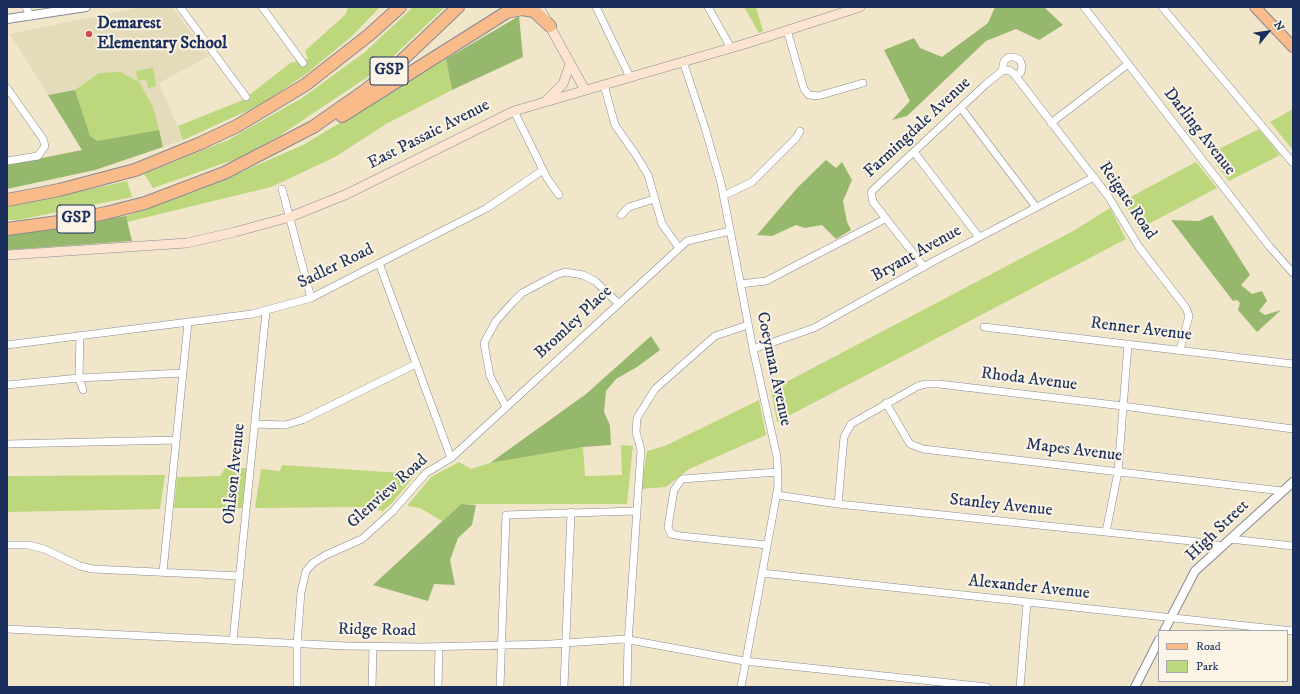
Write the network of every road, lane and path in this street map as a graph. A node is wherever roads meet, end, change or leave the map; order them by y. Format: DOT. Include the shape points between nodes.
graph roads {
  1 [pos="26,7"];
  2 [pos="86,7"];
  3 [pos="180,7"];
  4 [pos="262,7"];
  5 [pos="387,7"];
  6 [pos="400,7"];
  7 [pos="458,7"];
  8 [pos="539,7"];
  9 [pos="544,7"];
  10 [pos="596,7"];
  11 [pos="708,7"];
  12 [pos="860,7"];
  13 [pos="1084,7"];
  14 [pos="1162,7"];
  15 [pos="1254,7"];
  16 [pos="509,9"];
  17 [pos="30,16"];
  18 [pos="7,19"];
  19 [pos="550,26"];
  20 [pos="787,30"];
  21 [pos="1293,47"];
  22 [pos="731,48"];
  23 [pos="683,61"];
  24 [pos="303,63"];
  25 [pos="570,64"];
  26 [pos="1128,64"];
  27 [pos="1002,71"];
  28 [pos="630,77"];
  29 [pos="1016,77"];
  30 [pos="863,83"];
  31 [pos="305,85"];
  32 [pos="604,85"];
  33 [pos="7,88"];
  34 [pos="585,90"];
  35 [pos="246,97"];
  36 [pos="540,103"];
  37 [pos="961,108"];
  38 [pos="514,111"];
  39 [pos="1051,123"];
  40 [pos="313,126"];
  41 [pos="800,131"];
  42 [pos="914,152"];
  43 [pos="7,161"];
  44 [pos="1293,162"];
  45 [pos="543,170"];
  46 [pos="1094,177"];
  47 [pos="282,189"];
  48 [pos="559,194"];
  49 [pos="723,196"];
  50 [pos="654,199"];
  51 [pos="7,200"];
  52 [pos="1036,207"];
  53 [pos="621,215"];
  54 [pos="290,217"];
  55 [pos="885,219"];
  56 [pos="7,229"];
  57 [pos="730,231"];
  58 [pos="979,237"];
  59 [pos="679,248"];
  60 [pos="7,255"];
  61 [pos="379,263"];
  62 [pos="924,267"];
  63 [pos="1293,273"];
  64 [pos="740,284"];
  65 [pos="311,298"];
  66 [pos="618,303"];
  67 [pos="266,311"];
  68 [pos="188,322"];
  69 [pos="748,325"];
  70 [pos="984,327"];
  71 [pos="80,335"];
  72 [pos="1128,344"];
  73 [pos="7,345"];
  74 [pos="753,349"];
  75 [pos="1180,350"];
  76 [pos="416,364"];
  77 [pos="1293,364"];
  78 [pos="183,373"];
  79 [pos="79,378"];
  80 [pos="7,385"];
  81 [pos="83,390"];
  82 [pos="886,403"];
  83 [pos="1123,406"];
  84 [pos="506,407"];
  85 [pos="255,424"];
  86 [pos="1293,429"];
  87 [pos="176,440"];
  88 [pos="7,444"];
  89 [pos="451,458"];
  90 [pos="778,472"];
  91 [pos="1118,472"];
  92 [pos="1293,482"];
  93 [pos="1282,491"];
  94 [pos="777,495"];
  95 [pos="838,504"];
  96 [pos="637,511"];
  97 [pos="571,512"];
  98 [pos="1106,532"];
  99 [pos="1230,539"];
  100 [pos="7,545"];
  101 [pos="767,545"];
  102 [pos="1223,546"];
  103 [pos="1293,546"];
  104 [pos="163,572"];
  105 [pos="762,573"];
  106 [pos="240,576"];
  107 [pos="1027,603"];
  108 [pos="1170,619"];
  109 [pos="7,629"];
  110 [pos="1164,630"];
  111 [pos="1283,630"];
  112 [pos="628,640"];
  113 [pos="233,641"];
  114 [pos="1158,642"];
  115 [pos="565,643"];
  116 [pos="297,644"];
  117 [pos="501,645"];
  118 [pos="373,647"];
  119 [pos="440,647"];
  120 [pos="745,661"];
  121 [pos="297,687"];
  122 [pos="372,687"];
  123 [pos="438,687"];
  124 [pos="500,687"];
  125 [pos="564,687"];
  126 [pos="627,687"];
  127 [pos="741,687"];
  128 [pos="987,687"];
  129 [pos="1020,687"];
  130 [pos="1135,687"];
  1 -- 17 [label="street"];
  2 -- 17 [label="street"];
  3 -- 35 [label="street"];
  4 -- 24 [label="street"];
  5 -- 31 [label="highway"];
  6 -- 31 [label="highway, GSP" via="364,40"];
  7 -- 40 [label="highway, GSP" via="398,64 366,90"];
  8 -- 19 [label="main road"];
  9 -- 19 [label="highway"];
  10 -- 28 [label="street"];
  11 -- 22 [label="street"];
  12 -- 20 [label="main road, East Passaic Avenue"];
  13 -- 26 [label="street, Darling Avenue"];
  14 -- 44 [label="street"];
  15 -- 21 [label="main road"];
  16 -- 19 [label="highway" via="528,9"];
  16 -- 40 [label="highway" via="351,110"];
  17 -- 18 [label="street"];
  19 -- 25 [label="main road"];
  20 -- 22 [label="main road, East Passaic Avenue"];
  20 -- 30 [label="street" via="804,89 809,95 818,96"];
  22 -- 23 [label="main road, East Passaic Avenue"];
  23 -- 28 [label="main road, East Passaic Avenue"];
  23 -- 49 [label="street, Coeyman Avenue" via="705,128"];
  25 -- 34 [label="main road"];
  25 -- 36 [label="main road" via="563,84"];
  26 -- 39 [label="street"];
  26 -- 63 [label="street, Darling Avenue" via="1269,246"];
  27 -- 29 [label="street, Reigate Road" via="1009,70"];
  27 -- 29 [label="street" via="1004,61 1014,57 1020,60 1022,66"];
  27 -- 37 [label="street, Farmingdale Avenue"];
  28 -- 32 [label="main road, East Passaic Avenue"];
  29 -- 39 [label="street, Reigate Road"];
  31 -- 51 [label="highway, GSP" via="236,126 169,157 98,181"];
  32 -- 34 [label="main road, East Passaic Avenue"];
  32 -- 50 [label="street" via="615,125 648,175"];
  33 -- 43 [label="street" via="43,139 44,150 38,156"];
  34 -- 36 [label="main road, East Passaic Avenue"];
  36 -- 38 [label="main road, East Passaic Avenue"];
  37 -- 42 [label="street, Farmingdale Avenue"];
  37 -- 52 [label="street"];
  38 -- 45 [label="street"];
  38 -- 54 [label="main road, East Passaic Avenue" via="334,200"];
  39 -- 46 [label="street, Reigate Road"];
  40 -- 56 [label="highway, GSP" via="224,173 145,203 66,221"];
  41 -- 49 [label="street" via="752,182"];
  42 -- 55 [label="street, Farmingdale Avenue" via="872,192 871,198"];
  42 -- 58 [label="street"];
  45 -- 48 [label="street"];
  45 -- 61 [label="street, Sadler Road" via="487,208"];
  46 -- 52 [label="street, Bryant Avenue"];
  46 -- 75 [label="street, Reigate Road" via="1117,208 1139,247 1186,308 1189,316"];
  47 -- 54 [label="street"];
  49 -- 57 [label="street, Coeyman Avenue"];
  50 -- 53 [label="street" via="630,207"];
  50 -- 59 [label="street" via="662,224"];
  52 -- 58 [label="street, Bryant Avenue"];
  54 -- 60 [label="main road, East Passaic Avenue" via="186,243"];
  54 -- 65 [label="street"];
  55 -- 62 [label="street, Farmingdale Avenue"];
  55 -- 64 [label="street" via="766,280"];
  57 -- 59 [label="street, Bromley Place" via="687,241"];
  57 -- 64 [label="street, Coeyman Avenue"];
  58 -- 62 [label="street, Bryant Avenue"];
  59 -- 66 [label="street, Bromley Place"];
  61 -- 65 [label="street, Sadler Road"];
  61 -- 76 [label="street"];
  62 -- 74 [label="street, Bryant Avenue" via="814,328"];
  64 -- 69 [label="street, Coeyman Avenue"];
  65 -- 67 [label="street, Sadler Road"];
  66 -- 84 [label="street, Bromley Place"];
  66 -- 84 [label="street" via="596,281 565,272 522,293 496,321 484,344 490,376"];
  67 -- 68 [label="street, Sadler Road"];
  67 -- 85 [label="street, Ohlson Avenue"];
  68 -- 71 [label="street, Sadler Road"];
  68 -- 78 [label="street"];
  69 -- 74 [label="street, Coeyman Avenue"];
  69 -- 96 [label="street" via="715,336 655,390 645,403 637,418 636,432 641,450"];
  70 -- 72 [label="street, Renner Avenue"];
  71 -- 73 [label="street, Sadler Road"];
  71 -- 79 [label="street"];
  72 -- 75 [label="street, Renner Avenue"];
  72 -- 83 [label="street"];
  74 -- 90 [label="street, Coeyman Avenue" via="777,457"];
  75 -- 77 [label="street, Renner Avenue"];
  76 -- 85 [label="street" via="302,420 285,425"];
  76 -- 89 [label="street"];
  78 -- 79 [label="street"];
  78 -- 87 [label="street"];
  79 -- 80 [label="street"];
  79 -- 81 [label="street"];
  82 -- 83 [label="street, Rhoda Avenue" via="918,386 939,384"];
  82 -- 91 [label="street, Mapes Avenue" via="906,439 915,447"];
  82 -- 95 [label="street, Rhoda Avenue" via="861,417 847,429 844,437"];
  83 -- 86 [label="street, Rhoda Avenue"];
  83 -- 91 [label="street"];
  84 -- 89 [label="street, Bromley Place"];
  85 -- 106 [label="street, Ohlson Avenue"];
  87 -- 88 [label="street"];
  87 -- 104 [label="street"];
  89 -- 116 [label="street, Glenview Road" via="426,472 393,511 362,539 326,555 306,571 301,592"];
  90 -- 94 [label="street, Coeyman Avenue"];
  90 -- 101 [label="street" via="682,479 674,490 668,528 671,534"];
  91 -- 93 [label="street, Mapes Avenue"];
  91 -- 98 [label="street"];
  92 -- 93 [label="street, High Street"];
  93 -- 99 [label="street, High Street"];
  94 -- 95 [label="street, Stanley Avenue"];
  94 -- 101 [label="street, Coeyman Avenue"];
  95 -- 98 [label="street, Stanley Avenue"];
  96 -- 97 [label="street"];
  96 -- 112 [label="street"];
  97 -- 115 [label="street"];
  97 -- 117 [label="street" via="506,515"];
  98 -- 102 [label="street, Stanley Avenue"];
  99 -- 102 [label="street, High Street"];
  99 -- 103 [label="street"];
  100 -- 104 [label="street" via="29,545 44,549 80,566 93,569"];
  101 -- 105 [label="street, Coeyman Avenue"];
  102 -- 108 [label="street, High Street" via="1195,572"];
  104 -- 106 [label="street"];
  105 -- 107 [label="street, Alexander Avenue"];
  105 -- 120 [label="street, Coeyman Avenue"];
  106 -- 113 [label="street, Ohlson Avenue"];
  107 -- 108 [label="street, Alexander Avenue"];
  107 -- 129 [label="street"];
  108 -- 110 [label="street, High Street"];
  108 -- 111 [label="street, Alexander Avenue"];
  109 -- 113 [label="street, Ridge Road"];
  112 -- 115 [label="street, Ridge Road"];
  112 -- 120 [label="street, Ridge Road"];
  112 -- 126 [label="street"];
  113 -- 116 [label="street, Ridge Road"];
  114 -- 130 [label="street"];
  115 -- 117 [label="street, Ridge Road"];
  115 -- 125 [label="street"];
  116 -- 118 [label="street, Ridge Road"];
  116 -- 121 [label="street, Glenview Road"];
  117 -- 119 [label="street, Ridge Road"];
  117 -- 124 [label="street"];
  118 -- 119 [label="street, Ridge Road"];
  118 -- 122 [label="street"];
  119 -- 123 [label="street"];
  120 -- 127 [label="street, Coeyman Avenue"];
  120 -- 128 [label="street, Ridge Road"];
}
